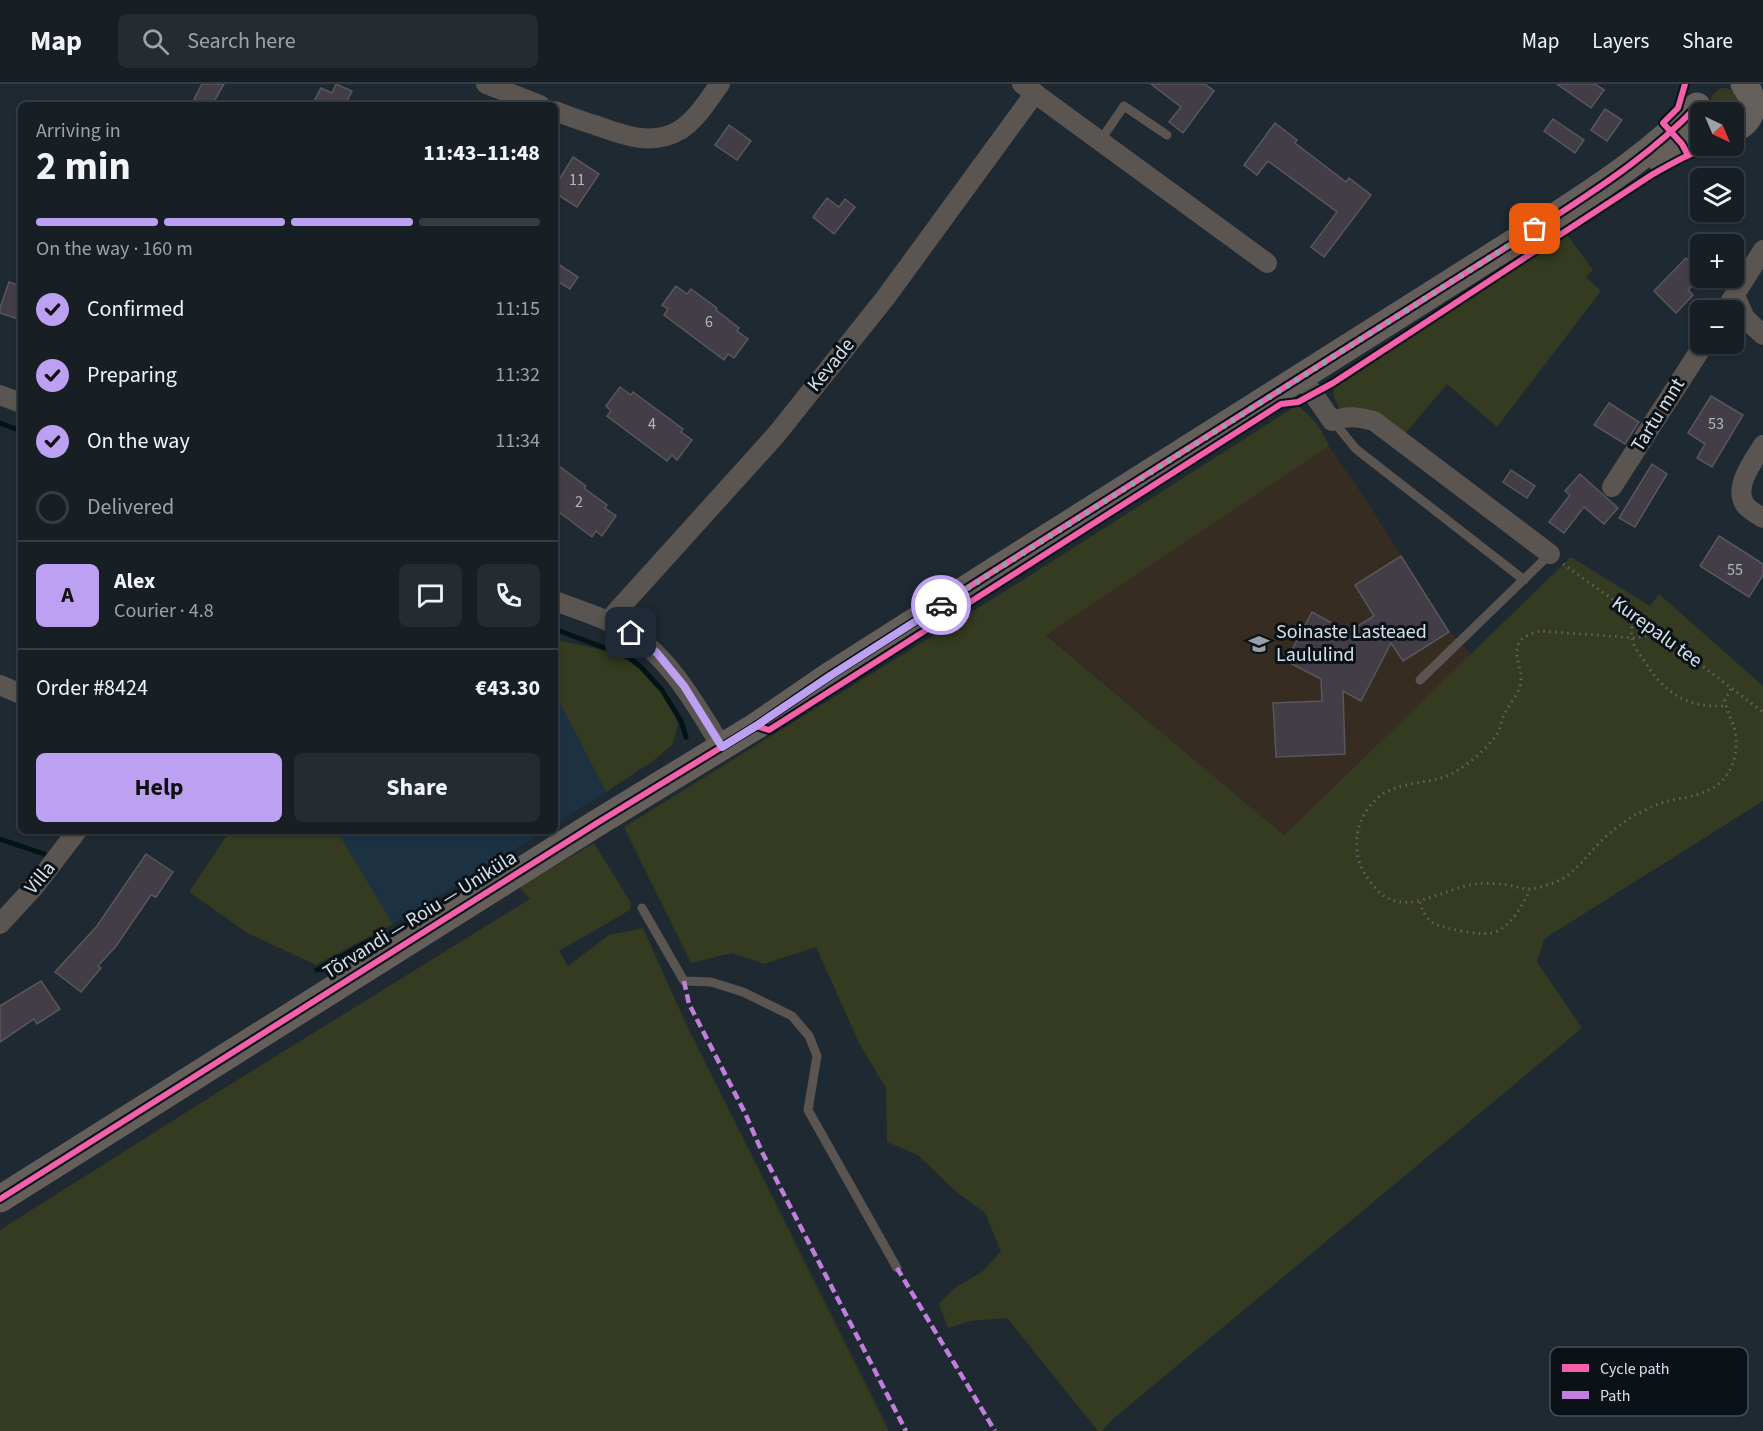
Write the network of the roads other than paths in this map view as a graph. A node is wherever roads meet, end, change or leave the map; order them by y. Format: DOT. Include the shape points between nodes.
graph roads {
  1 [pos="486,84"];
  2 [pos="720,84"];
  3 [pos="1029,89"];
  4 [pos="1701,96"];
  5 [pos="532,102"];
  6 [pos="558,115"];
  7 [pos="1167,135"];
  8 [pos="1100,141"];
  9 [pos="1690,141"];
  10 [pos="1616,177"];
  11 [pos="1763,250"];
  12 [pos="1267,263"];
  13 [pos="1732,300"];
  14 [pos="1744,317"];
  15 [pos="1763,335"];
  16 [pos="1698,354"];
  17 [pos="1301,376"];
  18 [pos="0,396"];
  19 [pos="18,402"];
  20 [pos="1332,420"];
  21 [pos="1763,445"];
  22 [pos="1612,487"];
  23 [pos="1763,518"];
  24 [pos="1550,554"];
  25 [pos="1524,580"];
  26 [pos="558,602"];
  27 [pos="608,621"];
  28 [pos="1420,680"];
  29 [pos="0,685"];
  30 [pos="18,693"];
  31 [pos="722,747"];
  32 [pos="75,834"];
  33 [pos="642,908"];
  34 [pos="0,924"];
  35 [pos="0,1198"];
  36 [pos="897,1268"];
  1 -- 5 [label="street"];
  2 -- 6 [label="street" via="690,122 667,136 627,137"];
  3 -- 8 [label="street, Kevade"];
  3 -- 27 [label="street, Kevade" via="886,297 776,435"];
  4 -- 10 [label="street, Tõrvandi — Roiu — Uniküla" via="1671,132"];
  7 -- 8 [label="lane" via="1124,106"];
  8 -- 12 [label="street, Kevade"];
  9 -- 10 [label="street, Tõrvandi — Roiu — Uniküla"];
  10 -- 17 [label="street, Tõrvandi — Roiu — Uniküla"];
  11 -- 13 [label="street"];
  14 -- 15 [label="street"];
  16 -- 22 [label="street, Tartu mnt"];
  17 -- 20 [label="street"];
  17 -- 31 [label="street, Tõrvandi — Roiu — Uniküla"];
  18 -- 19 [label="street"];
  20 -- 24 [label="street" via="1357,416 1374,421"];
  20 -- 25 [label="lane" via="1356,449"];
  21 -- 23 [label="street" via="1740,486 1747,507"];
  24 -- 25 [label="lane"];
  25 -- 28 [label="lane"];
  26 -- 27 [label="street"];
  27 -- 31 [label="street" via="657,653 684,686"];
  29 -- 30 [label="street"];
  31 -- 35 [label="street, Tõrvandi — Roiu — Uniküla"];
  32 -- 34 [label="street, Villa"];
  33 -- 36 [label="lane" via="684,981 711,982 743,992 792,1016 809,1036 818,1056 808,1110"];
}
